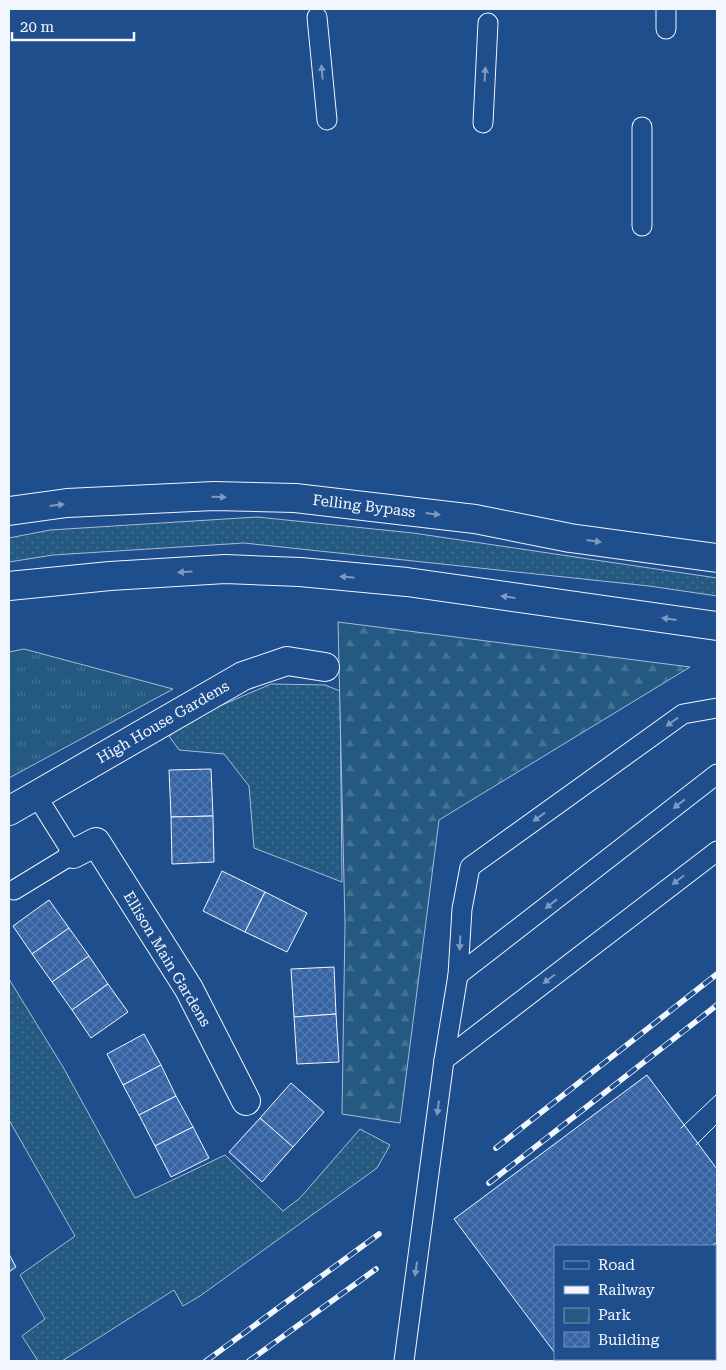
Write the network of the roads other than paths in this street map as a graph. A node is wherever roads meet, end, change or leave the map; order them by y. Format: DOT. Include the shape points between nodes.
graph roads {
  1 [pos="666,9"];
  2 [pos="317,18"];
  3 [pos="488,23"];
  4 [pos="666,29"];
  5 [pos="327,120"];
  6 [pos="483,123"];
  7 [pos="642,127"];
  8 [pos="642,226"];
  9 [pos="9,510"];
  10 [pos="717,558"];
  11 [pos="9,586"];
  12 [pos="717,626"];
  13 [pos="325,668"];
  14 [pos="717,708"];
  15 [pos="717,774"];
  16 [pos="36,795"];
  17 [pos="9,811"];
  18 [pos="717,851"];
  19 [pos="73,854"];
  20 [pos="14,890"];
  21 [pos="458,975"];
  22 [pos="444,1060"];
  23 [pos="246,1101"];
  24 [pos="407,1358"];
  1 -- 4 [label="lane"];
  5 -- 2 [label="lane, one-way"];
  6 -- 3 [label="lane, one-way"];
  7 -- 8 [label="lane"];
  9 -- 10 [label="main road, Felling Bypass, one-way" via="67,503 204,497 295,498 475,519 570,538"];
  12 -- 11 [label="main road, one-way" via="407,582 300,572 226,570 110,576"];
  13 -- 16 [label="main road, High House Gardens" via="287,660 243,676"];
  14 -- 21 [label="lane, one-way" via="683,714 470,867 462,909"];
  15 -- 21 [label="lane, one-way"];
  16 -- 17 [label="main road, High House Gardens"];
  16 -- 19 [label="lane"];
  18 -- 22 [label="lane, one-way"];
  19 -- 20 [label="lane"];
  19 -- 23 [label="main road, Ellison Main Gardens" via="96,842 190,989"];
  21 -- 22 [label="lane"];
  22 -- 24 [label="lane, one-way"];
}
